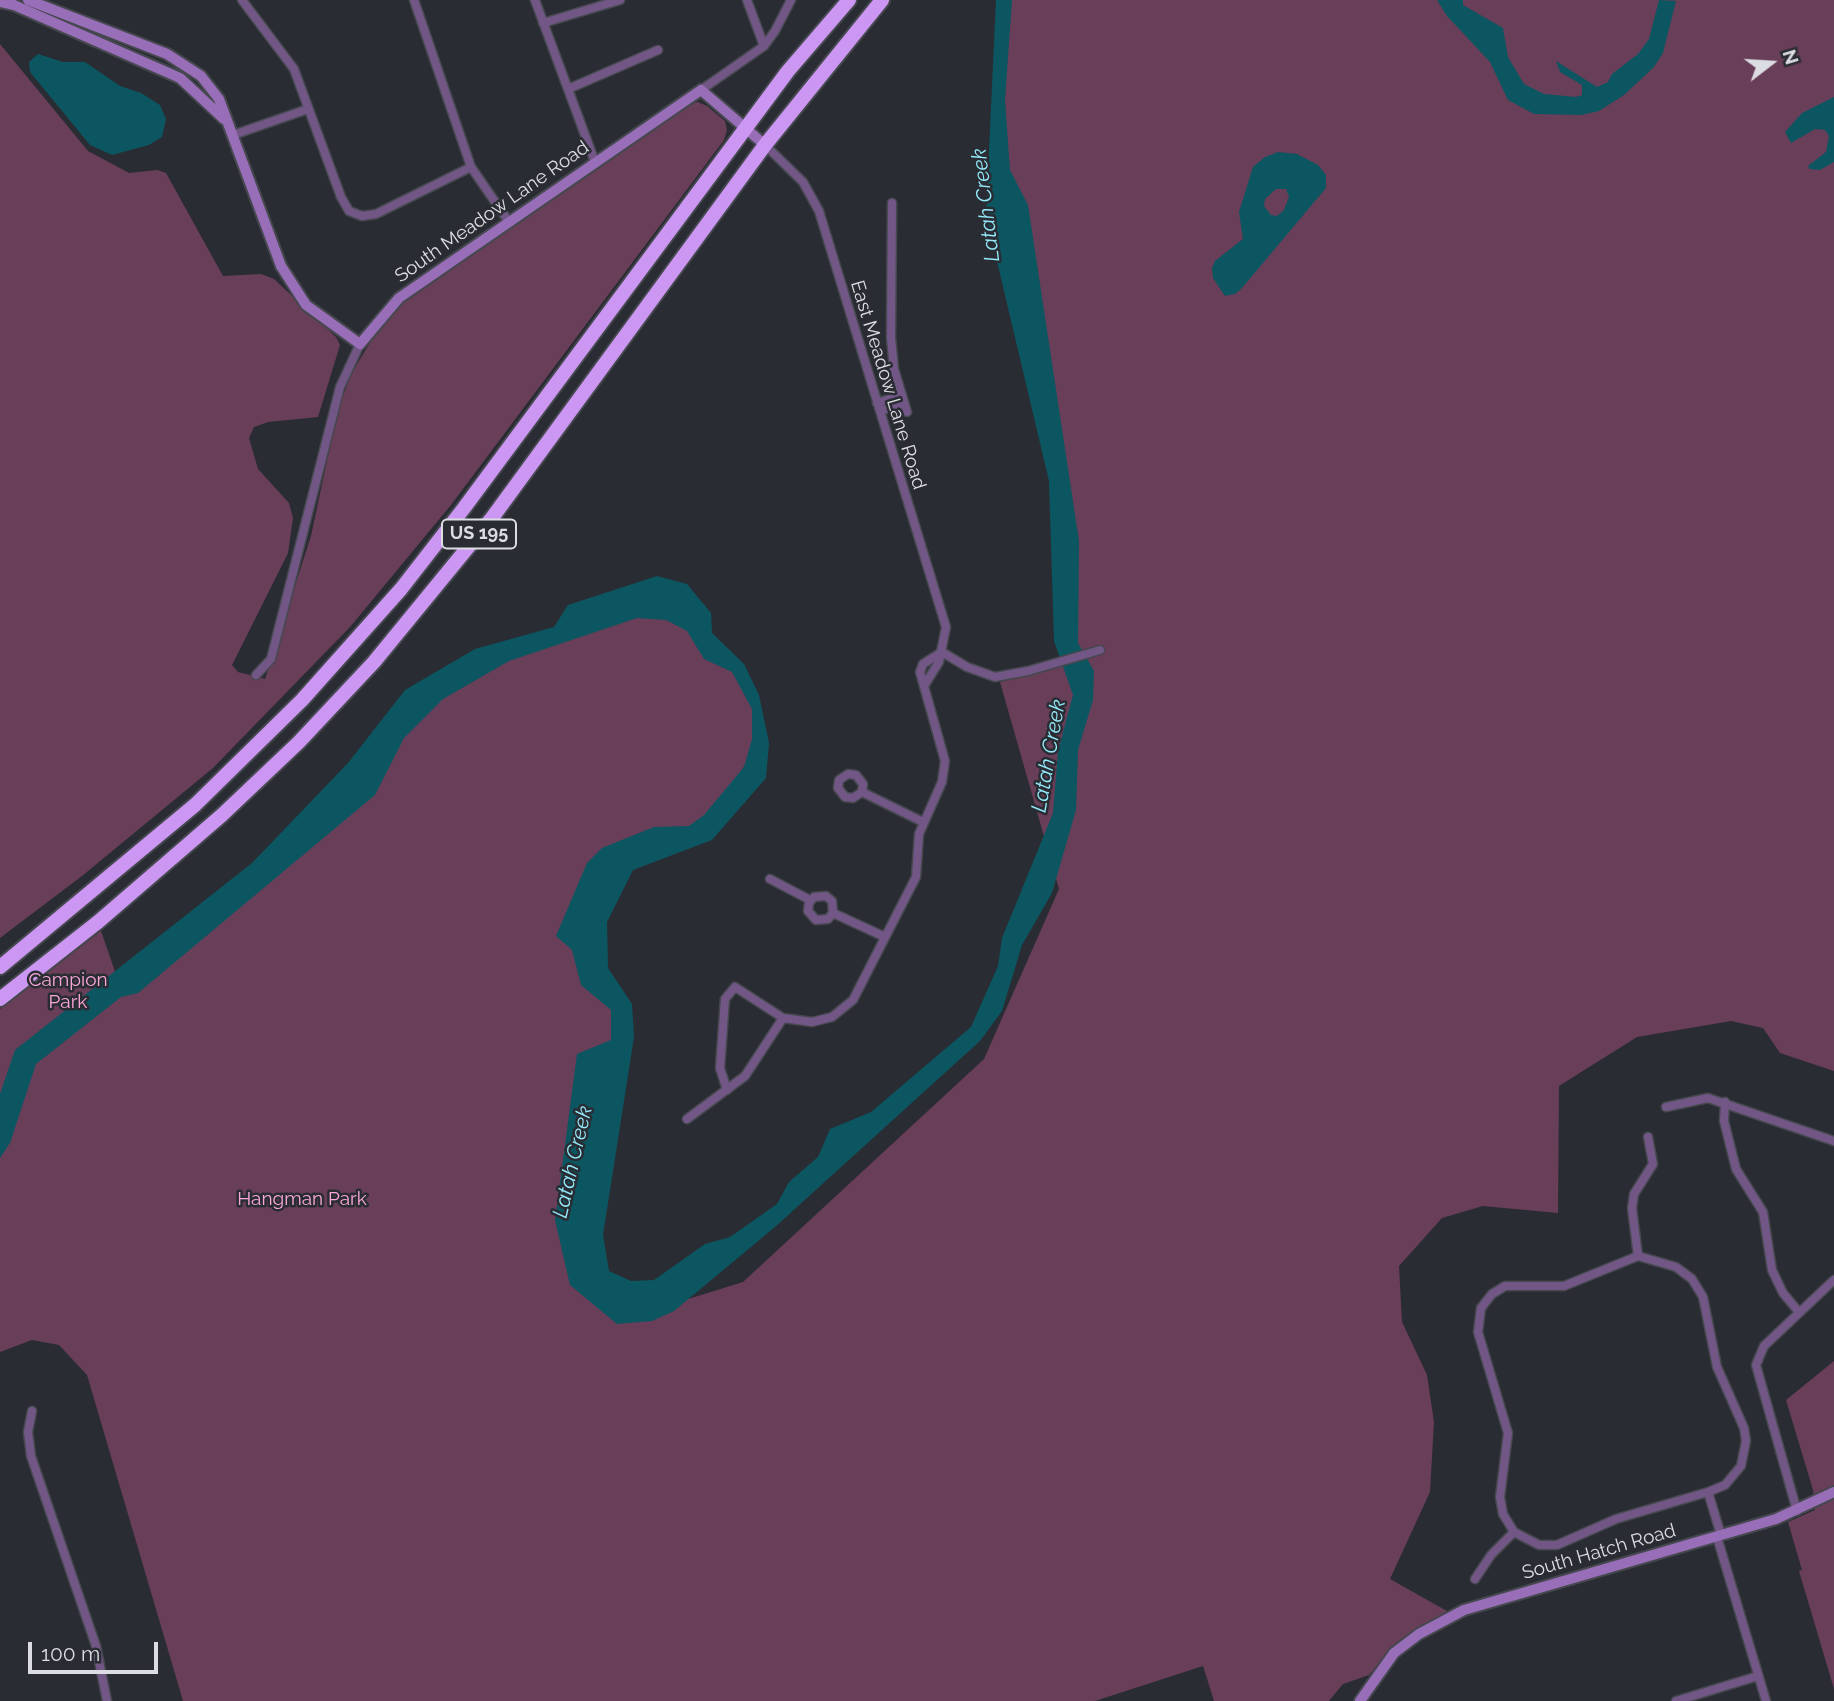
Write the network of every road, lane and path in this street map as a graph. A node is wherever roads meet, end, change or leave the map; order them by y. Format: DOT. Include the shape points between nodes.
graph roads {
  1 [pos="28,0"];
  2 [pos="242,0"];
  3 [pos="414,0"];
  4 [pos="534,0"];
  5 [pos="620,0"];
  6 [pos="747,0"];
  7 [pos="791,0"];
  8 [pos="849,0"];
  9 [pos="882,0"];
  10 [pos="0,2"];
  11 [pos="543,23"];
  12 [pos="764,46"];
  13 [pos="659,50"];
  14 [pos="568,89"];
  15 [pos="702,90"];
  16 [pos="309,109"];
  17 [pos="226,121"];
  18 [pos="746,131"];
  19 [pos="233,135"];
  20 [pos="765,145"];
  21 [pos="595,162"];
  22 [pos="471,167"];
  23 [pos="892,203"];
  24 [pos="509,222"];
  25 [pos="360,344"];
  26 [pos="903,399"];
  27 [pos="879,407"];
  28 [pos="907,412"];
  29 [pos="1100,650"];
  30 [pos="942,652"];
  31 [pos="256,675"];
  32 [pos="924,686"];
  33 [pos="862,792"];
  34 [pos="923,822"];
  35 [pos="770,879"];
  36 [pos="810,900"];
  37 [pos="833,913"];
  38 [pos="885,936"];
  39 [pos="0,967"];
  40 [pos="0,999"];
  41 [pos="783,1018"];
  42 [pos="727,1090"];
  43 [pos="1725,1102"];
  44 [pos="1666,1107"];
  45 [pos="687,1119"];
  46 [pos="1648,1137"];
  47 [pos="1834,1142"];
  48 [pos="1638,1256"];
  49 [pos="1834,1280"];
  50 [pos="1798,1311"];
  51 [pos="32,1411"];
  52 [pos="1708,1492"];
  53 [pos="1834,1492"];
  54 [pos="1797,1511"];
  55 [pos="1514,1532"];
  56 [pos="1719,1536"];
  57 [pos="1475,1579"];
  58 [pos="1758,1676"];
  59 [pos="107,1701"];
  60 [pos="1360,1701"];
  61 [pos="1676,1701"];
  62 [pos="1766,1701"];
  1 -- 17 [label="street" via="167,54 201,76 219,99"];
  2 -- 16 [label="street" via="294,69"];
  3 -- 22 [label="street"];
  4 -- 11 [label="street"];
  5 -- 11 [label="street"];
  6 -- 12 [label="street"];
  7 -- 12 [label="street, South Meadow Lane Road"];
  8 -- 18 [label="highway, US 195" via="788,71"];
  9 -- 20 [label="highway, US 195"];
  10 -- 17 [label="street" via="180,78"];
  11 -- 14 [label="street"];
  12 -- 15 [label="street, South Meadow Lane Road"];
  13 -- 14 [label="street"];
  14 -- 21 [label="street"];
  15 -- 18 [label="street"];
  15 -- 21 [label="street, South Meadow Lane Road"];
  16 -- 19 [label="street"];
  16 -- 22 [label="street" via="341,197 349,211 362,216 376,214"];
  17 -- 19 [label="street"];
  18 -- 20 [label="street"];
  18 -- 39 [label="highway, US 195" via="464,508 392,599 302,700 195,805"];
  19 -- 25 [label="street" via="281,266 306,305"];
  20 -- 27 [label="street, East Meadow Lane Road" via="803,182 819,211"];
  20 -- 40 [label="highway, US 195" via="492,519 374,662 222,815"];
  21 -- 24 [label="street, South Meadow Lane Road"];
  22 -- 24 [label="street"];
  23 -- 26 [label="street" via="891,338"];
  24 -- 25 [label="street, South Meadow Lane Road" via="399,298"];
  25 -- 31 [label="street, South Meadow Lane Road" via="340,387 271,659"];
  26 -- 27 [label="street"];
  26 -- 28 [label="street"];
  27 -- 30 [label="street, East Meadow Lane Road" via="946,627"];
  29 -- 30 [label="street" via="995,677"];
  30 -- 32 [label="street"];
  30 -- 32 [label="street" via="923,664 920,676"];
  32 -- 34 [label="street" via="945,761 942,782"];
  33 -- 34 [label="street"];
  34 -- 38 [label="street" via="916,877"];
  35 -- 36 [label="street"];
  36 -- 37 [label="street" via="826,896 834,905"];
  36 -- 37 [label="street" via="808,911 816,920 828,919"];
  37 -- 38 [label="street"];
  38 -- 41 [label="street" via="853,1000 842,1011 812,1022"];
  41 -- 42 [label="street" via="745,1076"];
  41 -- 42 [label="street" via="735,987 725,999 720,1068"];
  42 -- 45 [label="street"];
  43 -- 44 [label="street" via="1708,1098"];
  43 -- 47 [label="street"];
  43 -- 50 [label="street" via="1724,1121 1736,1170 1763,1212 1772,1270"];
  46 -- 48 [label="street" via="1653,1164 1634,1194 1632,1208"];
  48 -- 52 [label="street" via="1676,1267 1692,1279 1703,1297 1717,1367 1744,1428 1741,1466 1725,1485"];
  48 -- 55 [label="street" via="1564,1286 1505,1286 1481,1308 1478,1332 1508,1433 1500,1497 1503,1514"];
  49 -- 50 [label="street"];
  50 -- 54 [label="street" via="1764,1346 1756,1365"];
  51 -- 59 [label="street" via="27,1432 31,1456 96,1646"];
  52 -- 55 [label="street" via="1616,1519 1557,1545 1539,1545"];
  52 -- 56 [label="street"];
  53 -- 54 [label="street, South Hatch Road"];
  54 -- 56 [label="street, South Hatch Road"];
  55 -- 57 [label="street"];
  56 -- 58 [label="street"];
  56 -- 60 [label="street, South Hatch Road" via="1464,1610 1419,1634 1384,1664"];
  58 -- 61 [label="street"];
  58 -- 62 [label="street"];
}
